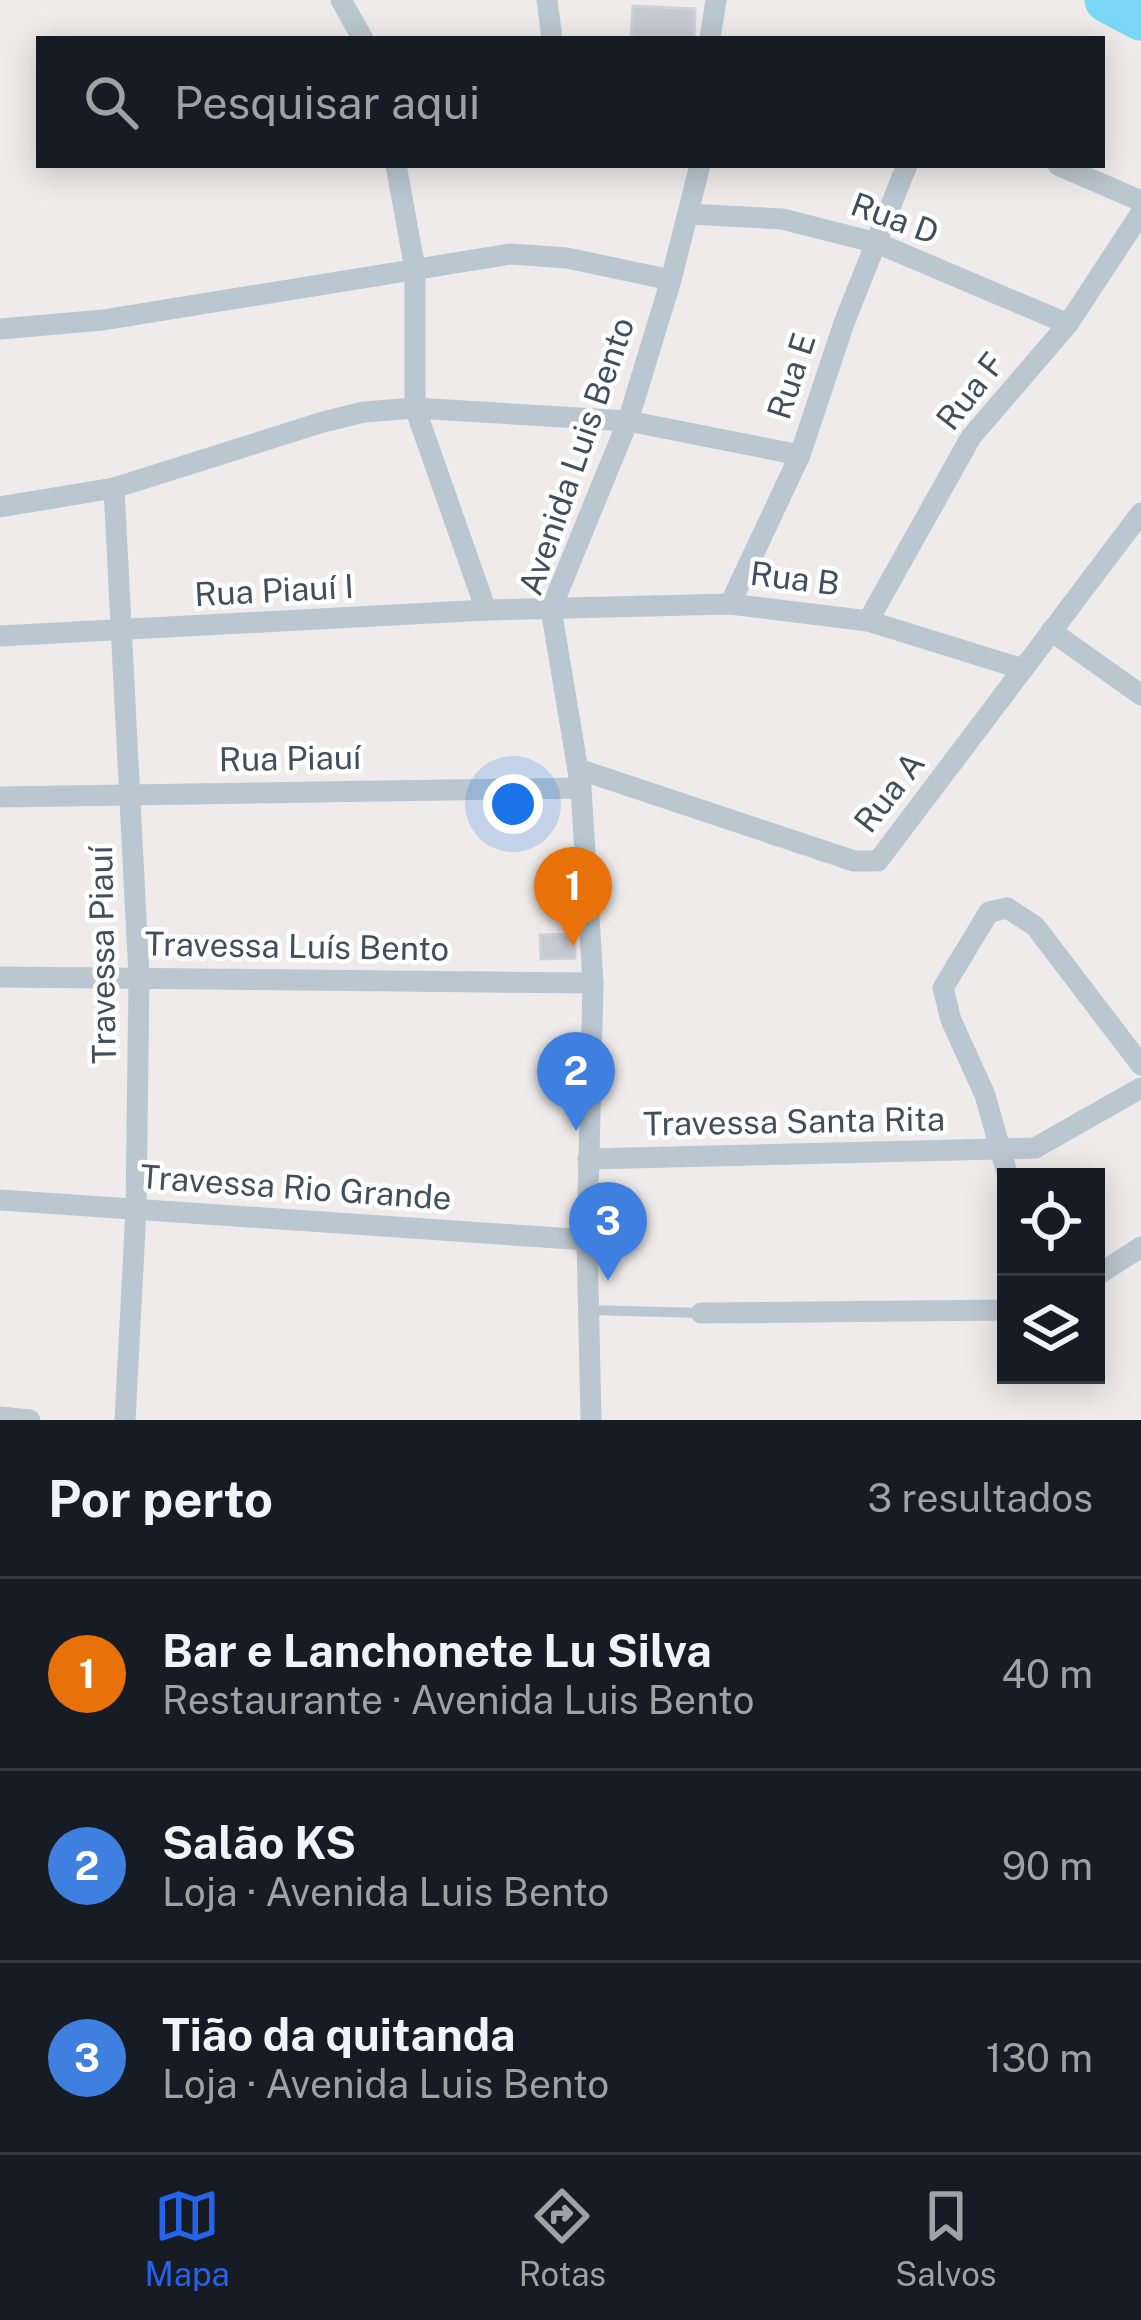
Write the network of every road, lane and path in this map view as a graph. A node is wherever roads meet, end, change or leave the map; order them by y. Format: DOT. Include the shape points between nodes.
graph roads {
  1 [pos="341,0"];
  2 [pos="547,0"];
  3 [pos="716,0"];
  4 [pos="361,36"];
  5 [pos="552,36"];
  6 [pos="710,36"];
  7 [pos="397,168"];
  8 [pos="699,168"];
  9 [pos="906,168"];
  10 [pos="1065,168"];
  11 [pos="1141,201"];
  12 [pos="1141,213"];
  13 [pos="689,214"];
  14 [pos="878,243"];
  15 [pos="415,268"];
  16 [pos="671,280"];
  17 [pos="1068,324"];
  18 [pos="0,329"];
  19 [pos="415,408"];
  20 [pos="628,421"];
  21 [pos="800,455"];
  22 [pos="114,488"];
  23 [pos="0,507"];
  24 [pos="1141,513"];
  25 [pos="730,604"];
  26 [pos="551,609"];
  27 [pos="486,610"];
  28 [pos="868,621"];
  29 [pos="1051,631"];
  30 [pos="121,632"];
  31 [pos="0,636"];
  32 [pos="1023,669"];
  33 [pos="1141,694"];
  34 [pos="580,779"];
  35 [pos="130,794"];
  36 [pos="0,797"];
  37 [pos="0,977"];
  38 [pos="140,977"];
  39 [pos="593,983"];
  40 [pos="1141,1065"];
  41 [pos="1141,1088"];
  42 [pos="1002,1149"];
  43 [pos="588,1159"];
  44 [pos="1006,1168"];
  45 [pos="0,1200"];
  46 [pos="136,1210"];
  47 [pos="587,1240"];
  48 [pos="1141,1247"];
  49 [pos="1105,1270"];
  50 [pos="587,1310"];
  51 [pos="997,1310"];
  52 [pos="701,1312"];
  53 [pos="0,1417"];
  54 [pos="30,1420"];
  55 [pos="125,1420"];
  56 [pos="590,1420"];
  1 -- 4 [label="street"];
  2 -- 5 [label="street"];
  3 -- 6 [label="street"];
  7 -- 15 [label="street"];
  8 -- 13 [label="street, Avenida Luis Bento"];
  9 -- 14 [label="street, Rua E"];
  10 -- 11 [label="street"];
  12 -- 17 [label="street, Rua F"];
  13 -- 14 [label="street, Rua D" via="782,219"];
  13 -- 16 [label="street, Avenida Luis Bento"];
  14 -- 17 [label="street, Rua D"];
  14 -- 21 [label="street, Rua E"];
  15 -- 16 [label="street" via="542,254"];
  15 -- 18 [label="street" via="103,320"];
  15 -- 19 [label="street"];
  16 -- 20 [label="street, Avenida Luis Bento"];
  17 -- 28 [label="street, Rua F" via="971,437"];
  19 -- 20 [label="street"];
  19 -- 22 [label="street" via="323,422"];
  19 -- 27 [label="street"];
  20 -- 21 [label="street"];
  20 -- 26 [label="street, Avenida Luis Bento"];
  21 -- 25 [label="street, Rua E"];
  22 -- 23 [label="street"];
  22 -- 30 [label="street, Travessa Piauí"];
  24 -- 29 [label="street, Rua A"];
  25 -- 26 [label="street, Rua B"];
  25 -- 28 [label="street, Rua B"];
  26 -- 27 [label="street, Rua Piauí I"];
  26 -- 34 [label="street, Avenida Luis Bento"];
  27 -- 30 [label="street, Rua Piauí I"];
  28 -- 32 [label="street, Rua B"];
  29 -- 32 [label="street, Rua A"];
  29 -- 33 [label="street"];
  30 -- 31 [label="street, Rua Piauí I"];
  30 -- 35 [label="street, Travessa Piauí"];
  32 -- 34 [label="street, Rua A" via="871,863"];
  34 -- 35 [label="street, Rua Piauí"];
  34 -- 39 [label="street, Avenida Luis Bento"];
  35 -- 36 [label="street, Rua Piauí"];
  35 -- 38 [label="street, Travessa Piauí"];
  37 -- 38 [label="street, Travessa Luís Bento"];
  38 -- 39 [label="street, Travessa Luís Bento"];
  38 -- 46 [label="street, Travessa Piauí"];
  39 -- 43 [label="street, Avenida Luis Bento"];
  40 -- 42 [label="street, Travessa Santa Rita" via="1036,926 1007,908 989,912 943,988"];
  41 -- 42 [label="street, Travessa Santa Rita" via="1035,1148"];
  42 -- 43 [label="street, Travessa Santa Rita"];
  42 -- 44 [label="street, Travessa Santa Rita"];
  43 -- 47 [label="street, Avenida Luis Bento"];
  45 -- 46 [label="street, Travessa Rio Grande"];
  46 -- 47 [label="street, Travessa Rio Grande"];
  46 -- 55 [label="street, Travessa Piauí"];
  47 -- 50 [label="street, Avenida Luis Bento"];
  48 -- 49 [label="street"];
  50 -- 52 [label="lane"];
  50 -- 56 [label="street, Avenida Luis Bento"];
  51 -- 52 [label="street"];
  53 -- 54 [label="street"];
}
